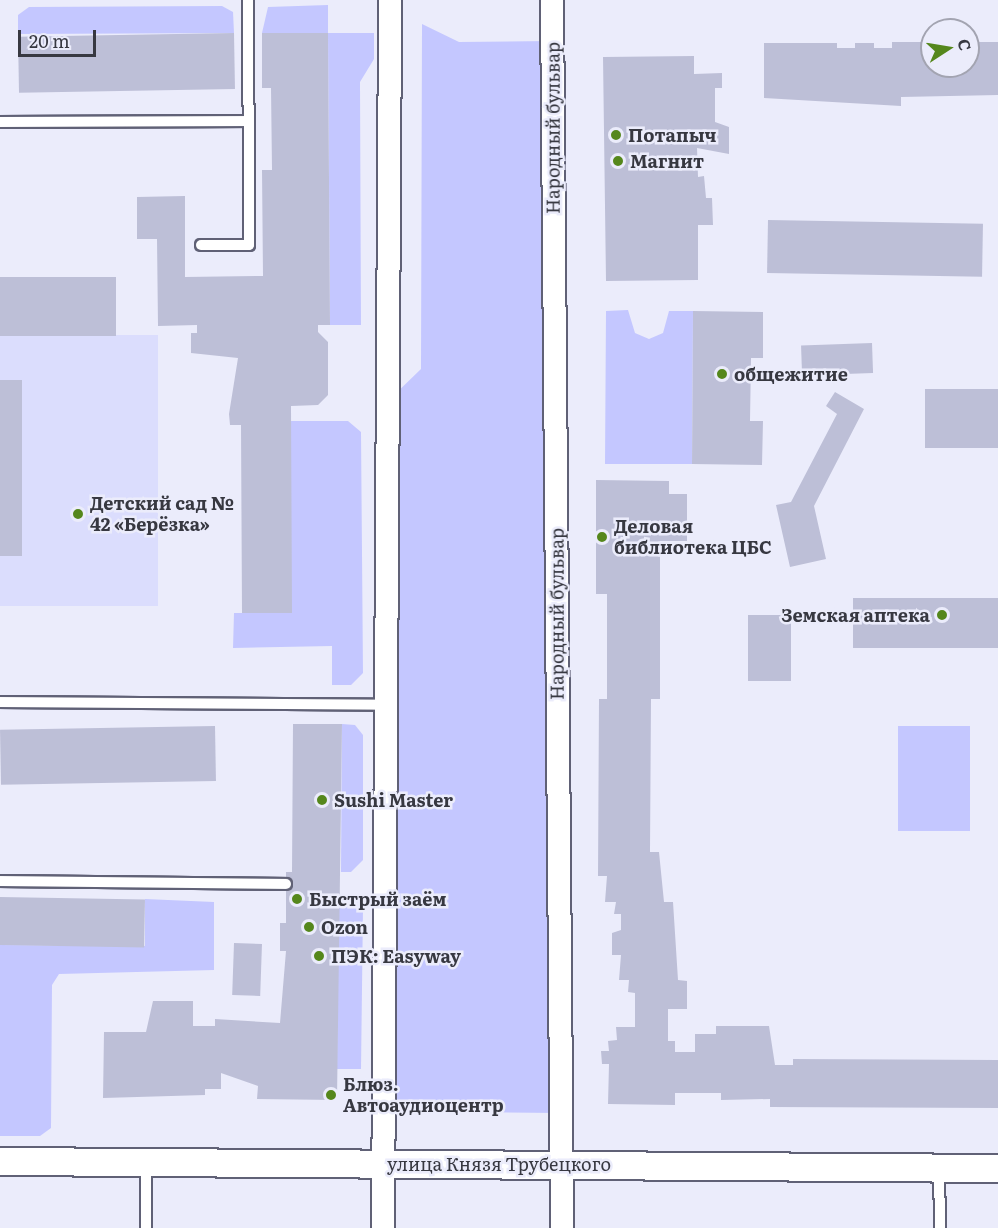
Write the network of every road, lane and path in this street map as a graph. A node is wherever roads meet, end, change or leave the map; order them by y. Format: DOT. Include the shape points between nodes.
graph roads {
  1 [pos="248,0"];
  2 [pos="390,0"];
  3 [pos="552,0"];
  4 [pos="249,121"];
  5 [pos="0,122"];
  6 [pos="201,245"];
  7 [pos="0,702"];
  8 [pos="386,705"];
  9 [pos="0,881"];
  10 [pos="286,884"];
  11 [pos="0,1161"];
  12 [pos="146,1162"];
  13 [pos="384,1163"];
  14 [pos="561,1165"];
  15 [pos="939,1167"];
  16 [pos="998,1168"];
  17 [pos="146,1228"];
  18 [pos="383,1228"];
  19 [pos="562,1228"];
  20 [pos="940,1228"];
  1 -- 4 [label="lane"];
  2 -- 8 [label="street"];
  3 -- 14 [label="street, Народный бульвар"];
  4 -- 5 [label="lane"];
  4 -- 6 [label="lane" via="249,244"];
  7 -- 8 [label="lane"];
  8 -- 13 [label="street"];
  9 -- 10 [label="lane"];
  11 -- 12 [label="street, улица Князя Трубецкого"];
  12 -- 13 [label="street, улица Князя Трубецкого"];
  12 -- 17 [label="lane"];
  13 -- 14 [label="street, улица Князя Трубецкого"];
  13 -- 18 [label="street"];
  14 -- 15 [label="street, улица Князя Трубецкого"];
  14 -- 19 [label="street, Народный бульвар"];
  15 -- 16 [label="street, улица Князя Трубецкого"];
  15 -- 20 [label="lane"];
}
